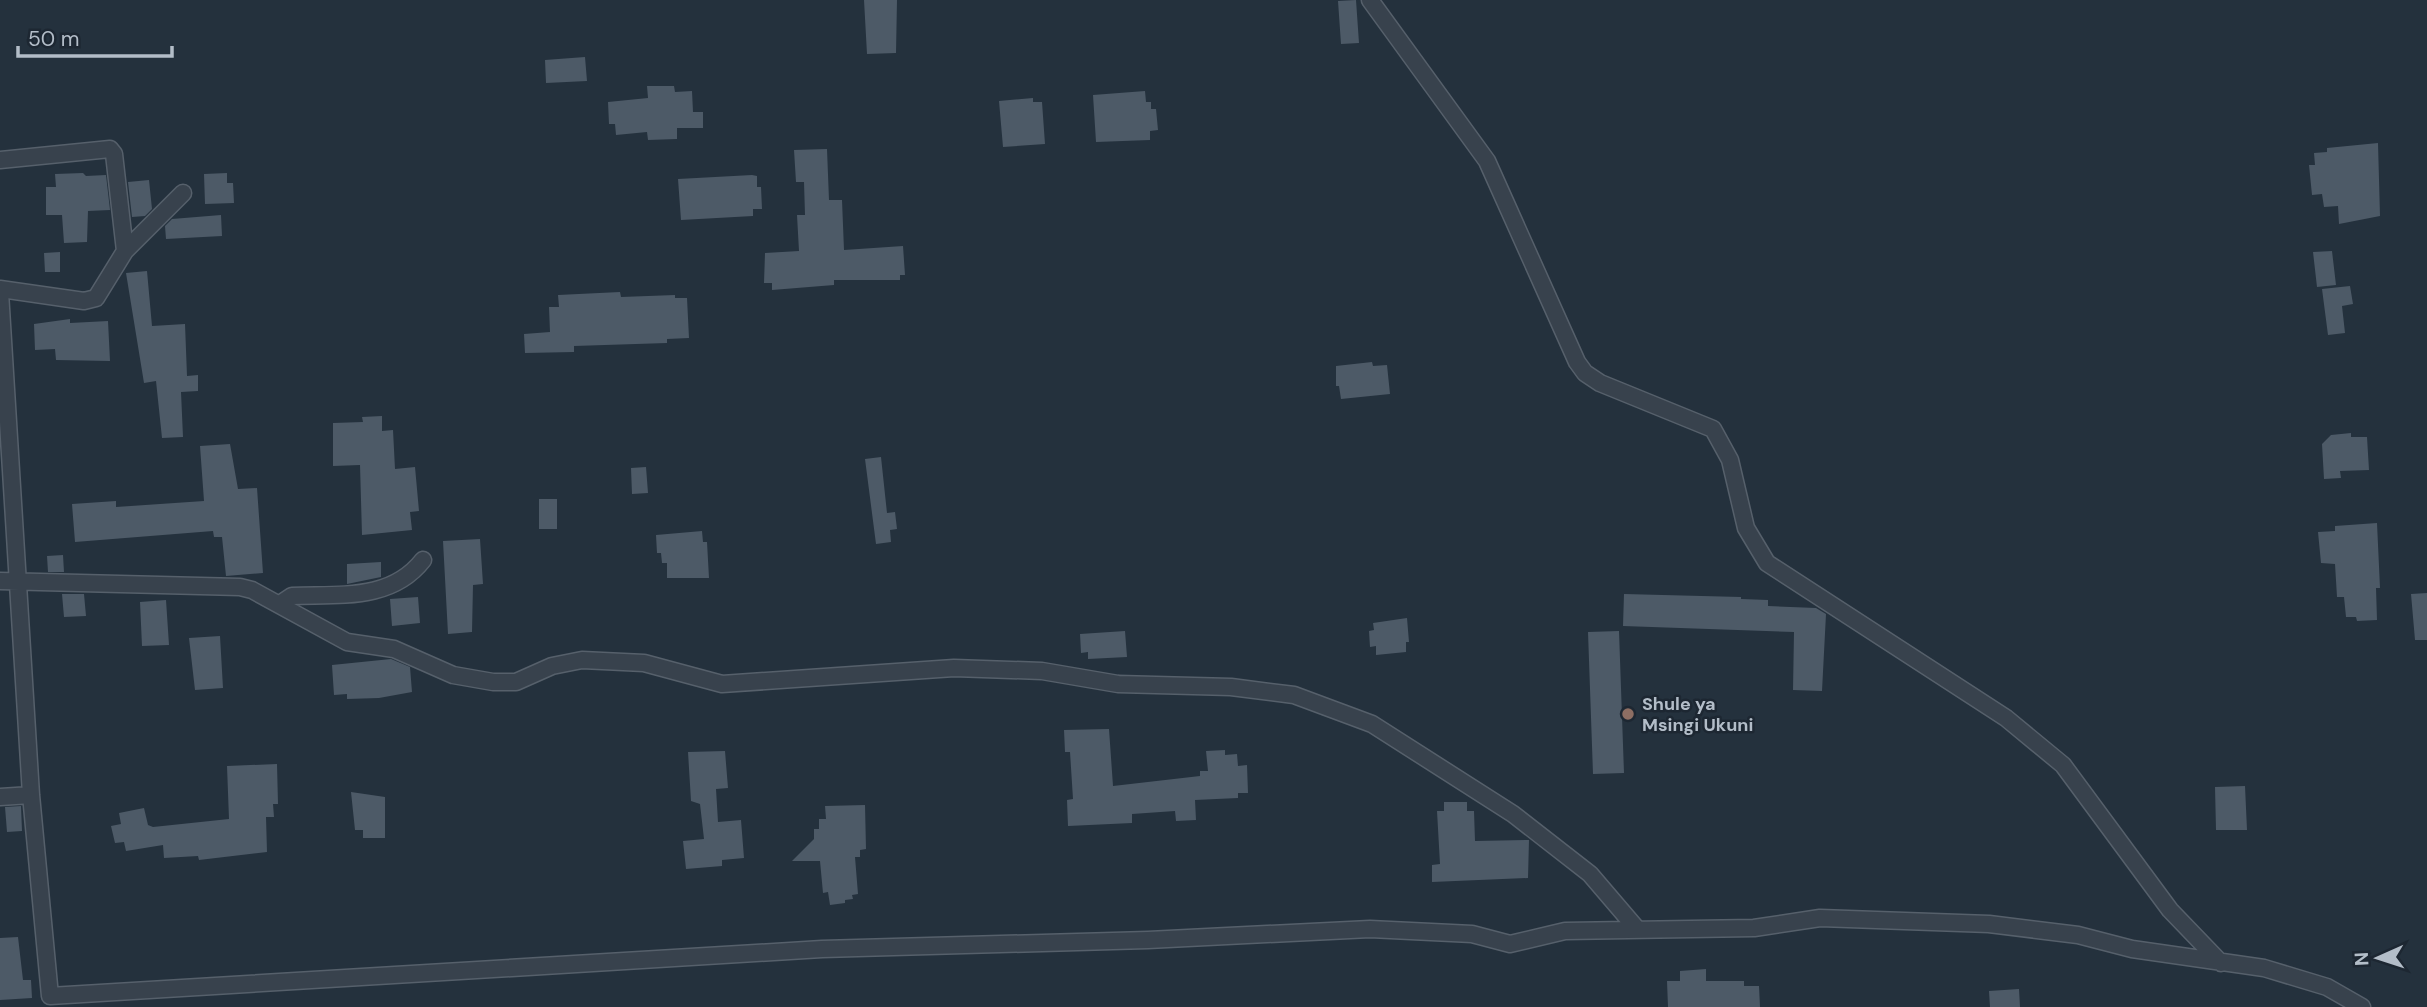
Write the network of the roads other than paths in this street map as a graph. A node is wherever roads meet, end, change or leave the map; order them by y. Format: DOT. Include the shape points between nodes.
graph roads {
  1 [pos="1370,0"];
  2 [pos="0,160"];
  3 [pos="183,193"];
  4 [pos="125,251"];
  5 [pos="0,290"];
  6 [pos="423,560"];
  7 [pos="0,581"];
  8 [pos="18,581"];
  9 [pos="280,604"];
  10 [pos="32,795"];
  11 [pos="0,797"];
  12 [pos="1637,929"];
  13 [pos="2221,963"];
  14 [pos="2362,1007"];
  1 -- 13 [label="street" via="1486,162 1585,373 1713,429 1730,460 1746,528 1767,563 2006,718 2063,765 2170,910"];
  2 -- 4 [label="street" via="110,149"];
  3 -- 4 [label="street"];
  4 -- 5 [label="street" via="96,298"];
  5 -- 8 [label="street"];
  6 -- 9 [label="street" via="389,588 292,596"];
  7 -- 8 [label="street"];
  8 -- 9 [label="street" via="226,585 252,590"];
  8 -- 10 [label="street"];
  9 -- 12 [label="street" via="347,642 394,649 453,675 493,682 516,682 552,666 582,660 644,663 722,684 954,668 1042,671 1118,684 1231,687 1294,695 1372,724 1513,814 1590,874"];
  10 -- 11 [label="street"];
  10 -- 12 [label="street" via="50,996 822,949 1370,929 1472,934 1510,944 1565,931"];
  12 -- 13 [label="street" via="1754,928 1820,918 1989,924 2078,935"];
  13 -- 14 [label="street" via="2264,968 2314,984"];
}
